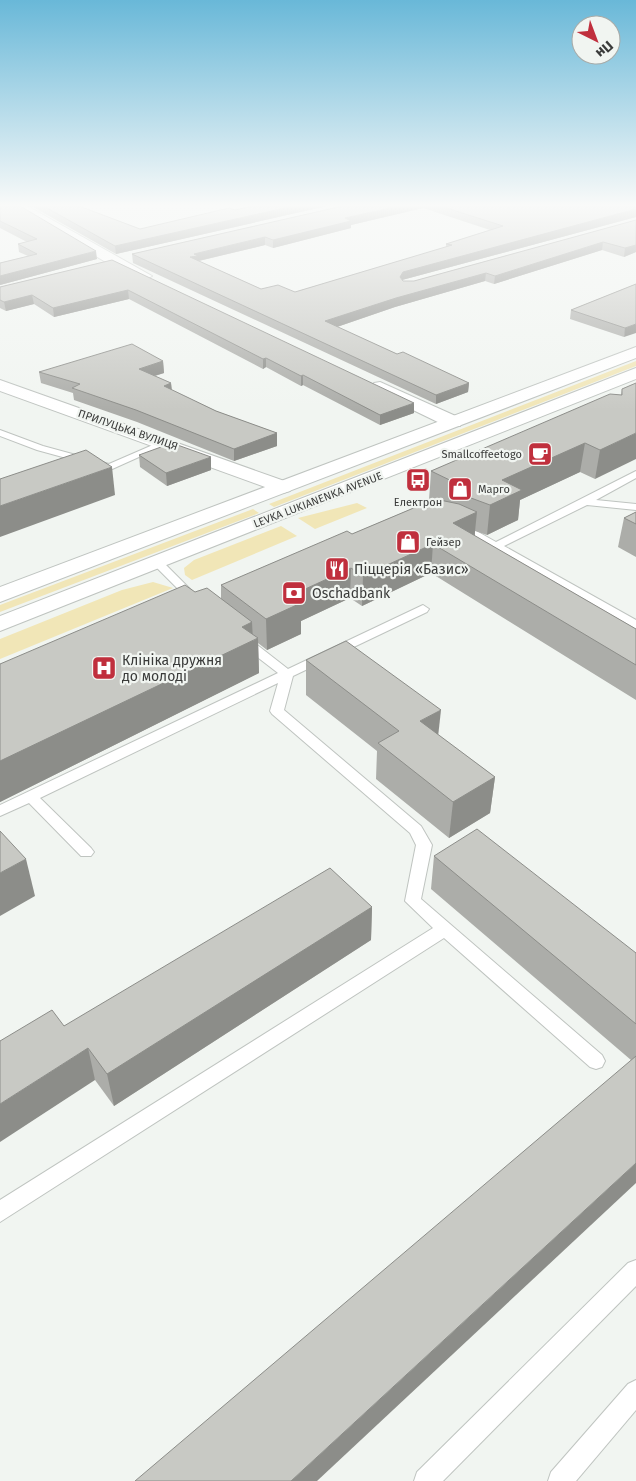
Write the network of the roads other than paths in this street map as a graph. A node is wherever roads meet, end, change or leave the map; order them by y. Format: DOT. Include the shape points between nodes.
graph roads {
  1 [pos="138,272"];
  2 [pos="155,280"];
  3 [pos="636,352"];
  4 [pos="636,373"];
  5 [pos="362,379"];
  6 [pos="0,385"];
  7 [pos="453,422"];
  8 [pos="0,433"];
  9 [pos="165,443"];
  10 [pos="636,474"];
  11 [pos="283,486"];
  12 [pos="585,502"];
  13 [pos="635,507"];
  14 [pos="450,524"];
  15 [pos="496,546"];
  16 [pos="158,563"];
  17 [pos="0,595"];
  18 [pos="203,608"];
  19 [pos="423,608"];
  20 [pos="0,624"];
  21 [pos="636,625"];
  22 [pos="233,632"];
  23 [pos="287,674"];
  24 [pos="31,798"];
  25 [pos="0,811"];
  26 [pos="86,852"];
  27 [pos="445,929"];
  28 [pos="596,1061"];
  29 [pos="0,1212"];
  30 [pos="636,1271"];
  31 [pos="636,1392"];
  32 [pos="426,1481"];
  33 [pos="560,1481"];
  1 -- 2 [label="main road"];
  3 -- 7 [label="main road, LEVKA LUKIANENKA AVENUE"];
  4 -- 16 [label="main road, LEVKA LUKIANENKA AVENUE"];
  5 -- 7 [label="main road"];
  6 -- 9 [label="main road, ПРИЛУЦЬКА ВУЛИЦЯ"];
  7 -- 11 [label="main road, LEVKA LUKIANENKA AVENUE"];
  8 -- 9 [label="lane" via="40,448 110,467"];
  9 -- 11 [label="main road, ПРИЛУЦЬКА ВУЛИЦЯ"];
  10 -- 12 [label="lane"];
  11 -- 17 [label="main road, LEVKA LUKIANENKA AVENUE"];
  12 -- 13 [label="lane"];
  12 -- 15 [label="lane"];
  14 -- 15 [label="lane" via="458,525"];
  15 -- 21 [label="lane"];
  16 -- 18 [label="lane"];
  16 -- 20 [label="main road, LEVKA LUKIANENKA AVENUE"];
  19 -- 23 [label="lane"];
  22 -- 23 [label="lane"];
  23 -- 24 [label="lane"];
  23 -- 27 [label="lane" via="277,711 416,830 424,845 412,901"];
  24 -- 25 [label="lane"];
  24 -- 26 [label="lane"];
  27 -- 28 [label="lane"];
  27 -- 29 [label="lane"];
  30 -- 32 [label="lane"];
  31 -- 33 [label="lane"];
}
